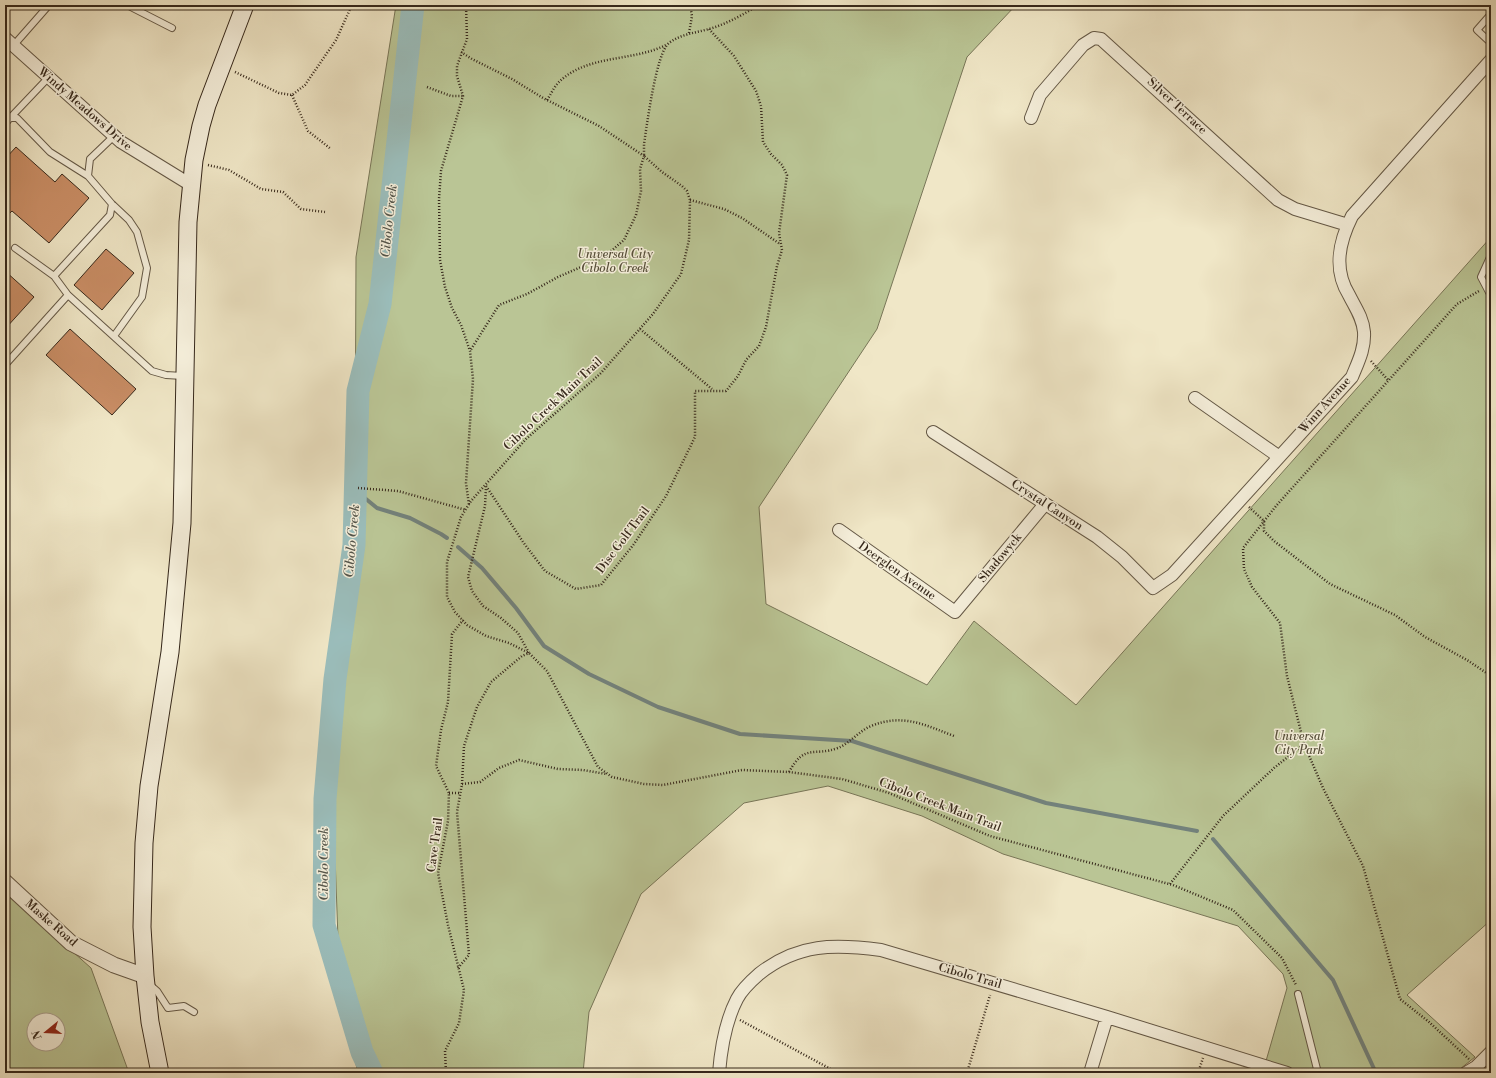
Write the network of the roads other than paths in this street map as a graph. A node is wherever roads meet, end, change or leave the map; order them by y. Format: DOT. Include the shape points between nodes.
graph roads {
  1 [pos="49,5"];
  2 [pos="127,5"];
  3 [pos="245,5"];
  4 [pos="1491,14"];
  5 [pos="172,28"];
  6 [pos="9,42"];
  7 [pos="1491,43"];
  8 [pos="1491,60"];
  9 [pos="48,78"];
  10 [pos="5,112"];
  11 [pos="10,118"];
  12 [pos="1031,118"];
  13 [pos="5,124"];
  14 [pos="114,136"];
  15 [pos="88,176"];
  16 [pos="191,185"];
  17 [pos="112,204"];
  18 [pos="1348,224"];
  19 [pos="15,248"];
  20 [pos="1491,255"];
  21 [pos="54,276"];
  22 [pos="68,295"];
  23 [pos="1491,296"];
  24 [pos="114,336"];
  25 [pos="5,365"];
  26 [pos="185,376"];
  27 [pos="1195,398"];
  28 [pos="933,432"];
  29 [pos="1278,456"];
  30 [pos="1045,504"];
  31 [pos="839,530"];
  32 [pos="1154,588"];
  33 [pos="955,612"];
  34 [pos="5,882"];
  35 [pos="145,978"];
  36 [pos="1298,994"];
  37 [pos="194,1012"];
  38 [pos="1107,1017"];
  39 [pos="1491,1052"];
  40 [pos="1471,1070"];
  41 [pos="160,1073"];
  42 [pos="719,1073"];
  43 [pos="1090,1073"];
  44 [pos="1287,1073"];
  45 [pos="1318,1073"];
  1 -- 6 [label="lane"];
  2 -- 5 [label="lane"];
  3 -- 16 [label="main road" via="207,105"];
  4 -- 7 [label="lane" via="1477,30"];
  6 -- 9 [label="street, Windy Meadows Drive"];
  8 -- 18 [label="street, Winn Avenue" via="1352,216"];
  9 -- 11 [label="lane"];
  9 -- 14 [label="street, Windy Meadows Drive"];
  10 -- 11 [label="lane"];
  11 -- 13 [label="lane"];
  11 -- 15 [label="lane" via="17,118 50,152"];
  12 -- 18 [label="street, Silver Terrace" via="1040,95 1083,45 1094,38 1101,38 1278,200 1295,209"];
  14 -- 15 [label="lane" via="90,160"];
  14 -- 16 [label="street, Windy Meadows Drive"];
  15 -- 17 [label="lane"];
  16 -- 26 [label="main road"];
  17 -- 21 [label="lane" via="110,215"];
  17 -- 24 [label="lane" via="129,220 137,232 147,268 142,297"];
  18 -- 29 [label="street, Winn Avenue" via="1341,241 1338,261 1342,281 1358,312 1364,331 1363,352 1352,377"];
  19 -- 21 [label="lane"];
  20 -- 23 [label="lane" via="1481,277"];
  21 -- 22 [label="lane"];
  22 -- 24 [label="lane"];
  22 -- 25 [label="lane"];
  24 -- 26 [label="lane" via="152,371 166,376"];
  26 -- 35 [label="main road" via="181,530 170,652 149,786 144,843 142,927"];
  27 -- 29 [label="street"];
  28 -- 30 [label="street, Crystal Canyon"];
  29 -- 32 [label="street, Winn Avenue" via="1172,575"];
  30 -- 32 [label="street, Crystal Canyon" via="1097,537"];
  30 -- 33 [label="street, Shadowyck"];
  31 -- 33 [label="street, Deerglen Avenue"];
  34 -- 35 [label="street, Maske Road" via="71,943"];
  35 -- 37 [label="lane" via="158,991 168,1008 184,1006"];
  35 -- 41 [label="main road" via="151,1029"];
  36 -- 45 [label="lane"];
  38 -- 42 [label="street, Cibolo Trail" via="881,950 851,946 799,951 772,964 750,982 738,998 730,1014 723,1041"];
  38 -- 43 [label="street"];
  38 -- 44 [label="street, Cibolo Trail"];
  39 -- 40 [label="street"];
}
